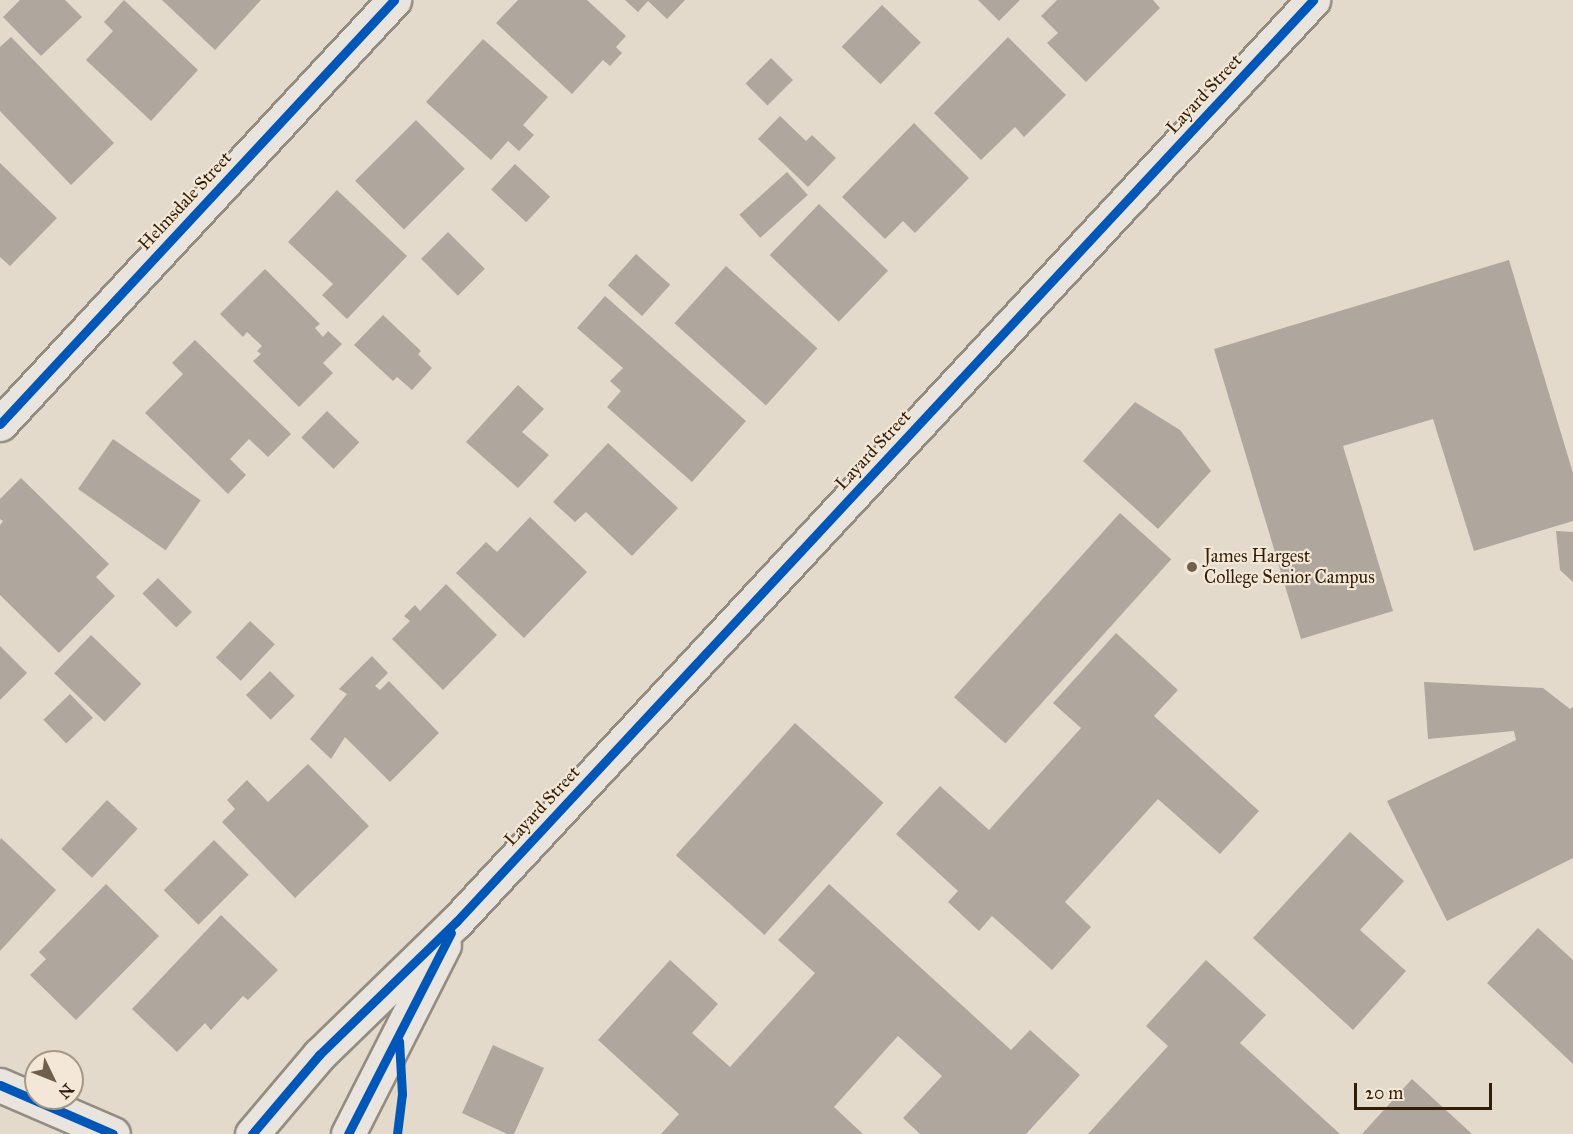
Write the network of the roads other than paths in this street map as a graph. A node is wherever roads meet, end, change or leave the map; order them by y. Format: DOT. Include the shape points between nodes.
graph roads {
  1 [pos="394,0"];
  2 [pos="1313,0"];
  3 [pos="0,424"];
  4 [pos="456,922"];
  5 [pos="0,1085"];
  6 [pos="113,1134"];
  7 [pos="252,1134"];
  8 [pos="348,1134"];
  1 -- 3 [label="street, Helmsdale Street"];
  2 -- 4 [label="street, Layard Street"];
  4 -- 7 [label="street, Layard Street" via="319,1055"];
  4 -- 8 [label="street, Layard Street"];
  5 -- 6 [label="street"];
}
